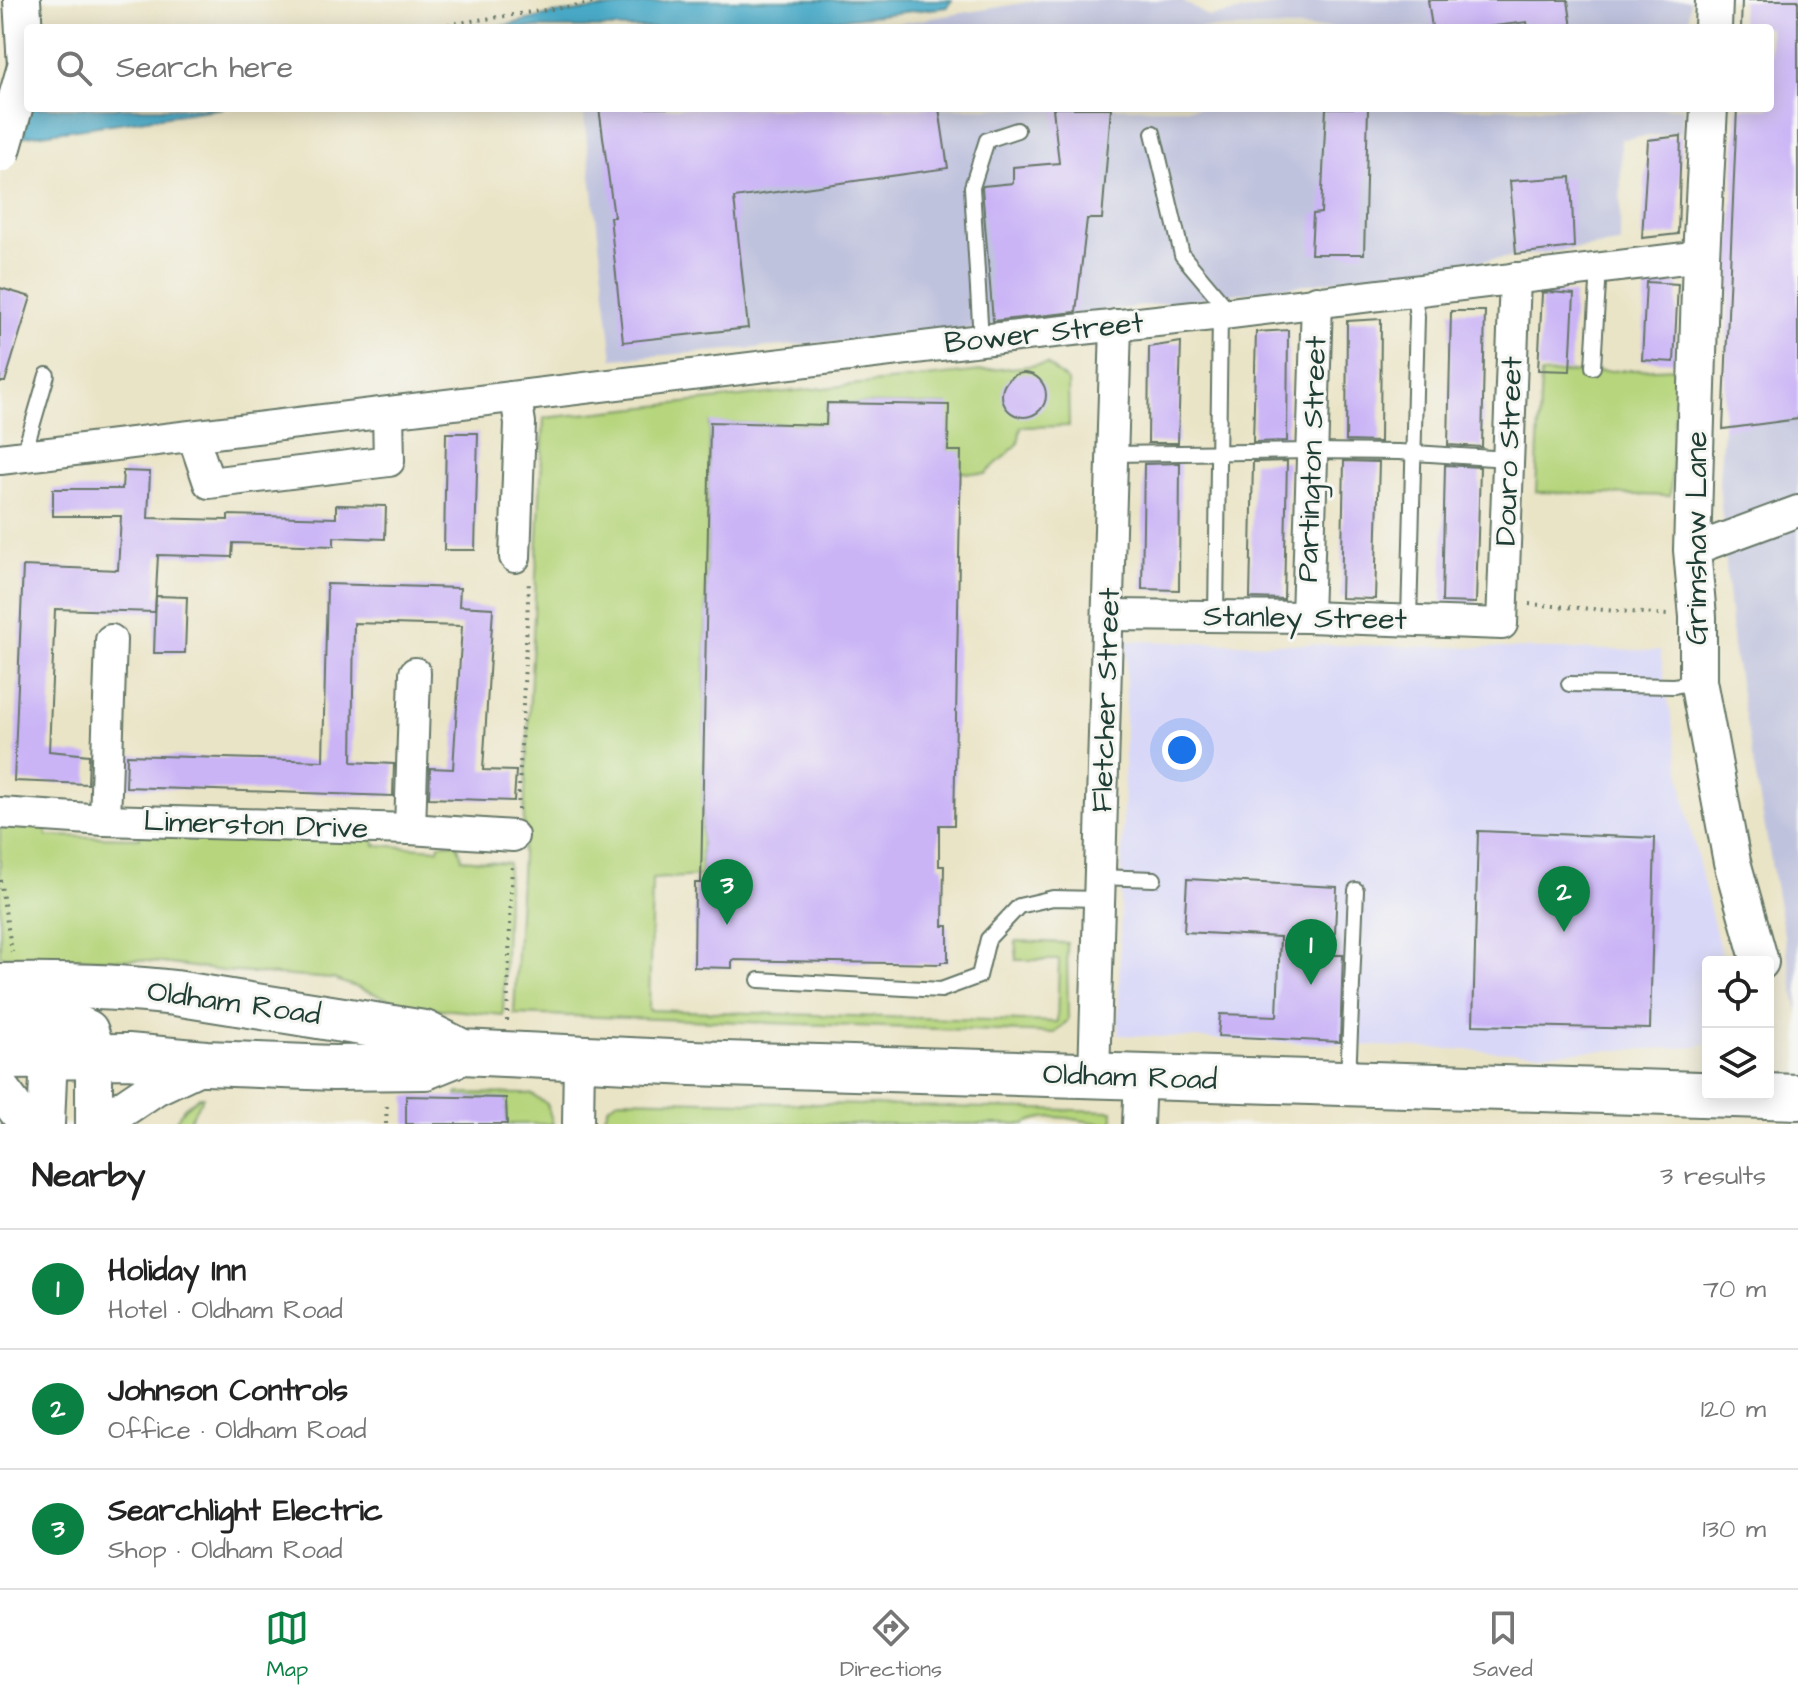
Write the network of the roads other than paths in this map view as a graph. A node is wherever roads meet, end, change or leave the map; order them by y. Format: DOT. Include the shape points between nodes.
graph roads {
  1 [pos="22,0"];
  2 [pos="1714,0"];
  3 [pos="1713,24"];
  4 [pos="24,33"];
  5 [pos="24,73"];
  6 [pos="1709,112"];
  7 [pos="1017,130"];
  8 [pos="1153,133"];
  9 [pos="0,156"];
  10 [pos="1701,256"];
  11 [pos="1594,269"];
  12 [pos="1515,278"];
  13 [pos="1413,290"];
  14 [pos="1317,301"];
  15 [pos="1225,313"];
  16 [pos="1116,325"];
  17 [pos="981,340"];
  18 [pos="1593,367"];
  19 [pos="47,375"];
  20 [pos="516,398"];
  21 [pos="388,413"];
  22 [pos="193,436"];
  23 [pos="1312,451"];
  24 [pos="1218,452"];
  25 [pos="1113,454"];
  26 [pos="1413,454"];
  27 [pos="30,455"];
  28 [pos="0,459"];
  29 [pos="1508,459"];
  30 [pos="1798,511"];
  31 [pos="1692,550"];
  32 [pos="515,557"];
  33 [pos="1502,613"];
  34 [pos="1109,615"];
  35 [pos="1216,616"];
  36 [pos="1307,617"];
  37 [pos="1409,620"];
  38 [pos="111,640"];
  39 [pos="415,673"];
  40 [pos="1698,681"];
  41 [pos="1569,684"];
  42 [pos="0,813"];
  43 [pos="105,820"];
  44 [pos="410,829"];
  45 [pos="513,836"];
  46 [pos="1154,879"];
  47 [pos="1100,888"];
  48 [pos="1356,890"];
  49 [pos="1758,956"];
  50 [pos="6,974"];
  51 [pos="759,980"];
  52 [pos="50,1019"];
  53 [pos="0,1020"];
  54 [pos="462,1052"];
  55 [pos="94,1055"];
  56 [pos="0,1057"];
  57 [pos="579,1058"];
  58 [pos="206,1063"];
  59 [pos="1094,1075"];
  60 [pos="1140,1077"];
  61 [pos="1348,1084"];
  62 [pos="0,1088"];
  63 [pos="1769,1103"];
  64 [pos="27,1124"];
  65 [pos="46,1124"];
  66 [pos="94,1124"];
  67 [pos="100,1124"];
  68 [pos="578,1124"];
  69 [pos="1138,1124"];
  1 -- 4 [label="street, bridge"];
  2 -- 3 [label="street"];
  5 -- 9 [label="street, bridge"];
  6 -- 10 [label="street, Grimshaw Lane"];
  7 -- 17 [label="lane" via="987,140 972,187"];
  8 -- 15 [label="lane" via="1182,255"];
  10 -- 11 [label="street, Bower Street"];
  10 -- 31 [label="street, Grimshaw Lane"];
  11 -- 12 [label="street, Bower Street"];
  11 -- 18 [label="lane" via="1598,284"];
  12 -- 13 [label="street, Bower Street"];
  12 -- 29 [label="street, Douro Street"];
  13 -- 14 [label="street, Bower Street"];
  13 -- 26 [label="lane"];
  14 -- 15 [label="street, Bower Street"];
  14 -- 23 [label="street, Partington Street"];
  15 -- 16 [label="street, Bower Street"];
  15 -- 24 [label="lane"];
  16 -- 17 [label="street, Bower Street"];
  16 -- 25 [label="street, Fletcher Street"];
  17 -- 20 [label="street, Bower Street"];
  19 -- 27 [label="lane" via="28,440"];
  20 -- 21 [label="street, Bower Street"];
  20 -- 32 [label="street" via="520,423"];
  21 -- 22 [label="street, Bower Street"];
  21 -- 22 [label="street" via="389,461 209,483"];
  22 -- 27 [label="street, Bower Street"];
  23 -- 24 [label="lane"];
  23 -- 26 [label="lane"];
  23 -- 36 [label="street, Partington Street"];
  24 -- 25 [label="lane"];
  24 -- 35 [label="lane"];
  25 -- 34 [label="street, Fletcher Street"];
  26 -- 29 [label="lane"];
  26 -- 37 [label="lane"];
  27 -- 28 [label="street, Bower Street"];
  29 -- 33 [label="street, Douro Street"];
  30 -- 31 [label="street"];
  31 -- 40 [label="street, Grimshaw Lane"];
  33 -- 37 [label="street, Stanley Street"];
  34 -- 35 [label="street, Stanley Street"];
  34 -- 47 [label="street, Fletcher Street"];
  35 -- 36 [label="street, Stanley Street"];
  36 -- 37 [label="street, Stanley Street"];
  38 -- 43 [label="street"];
  39 -- 44 [label="street"];
  40 -- 41 [label="lane" via="1674,686"];
  40 -- 49 [label="street, Grimshaw Lane" via="1732,862"];
  42 -- 43 [label="street, Limerston Drive"];
  43 -- 44 [label="street, Limerston Drive"];
  44 -- 45 [label="street, Limerston Drive"];
  46 -- 47 [label="lane"];
  47 -- 51 [label="lane" via="1019,906 988,939 979,976 941,990"];
  47 -- 59 [label="street, Fletcher Street"];
  48 -- 61 [label="lane"];
  50 -- 52 [label="highway, Oldham Road"];
  52 -- 53 [label="highway"];
  52 -- 54 [label="highway, Oldham Road" via="136,988 385,1025 424,1033"];
  52 -- 55 [label="highway, Oldham Road"];
  52 -- 56 [label="highway, Oldham Road"];
  52 -- 65 [label="street"];
  54 -- 57 [label="highway, Oldham Road"];
  54 -- 58 [label="highway, Oldham Road" via="425,1067"];
  55 -- 58 [label="highway, Oldham Road"];
  55 -- 66 [label="street"];
  57 -- 59 [label="highway, Oldham Road"];
  57 -- 68 [label="street"];
  58 -- 67 [label="street" via="155,1087"];
  59 -- 60 [label="highway, Oldham Road"];
  60 -- 61 [label="highway, Oldham Road"];
  60 -- 69 [label="street"];
  61 -- 63 [label="highway, Oldham Road"];
  62 -- 64 [label="street"];
}
